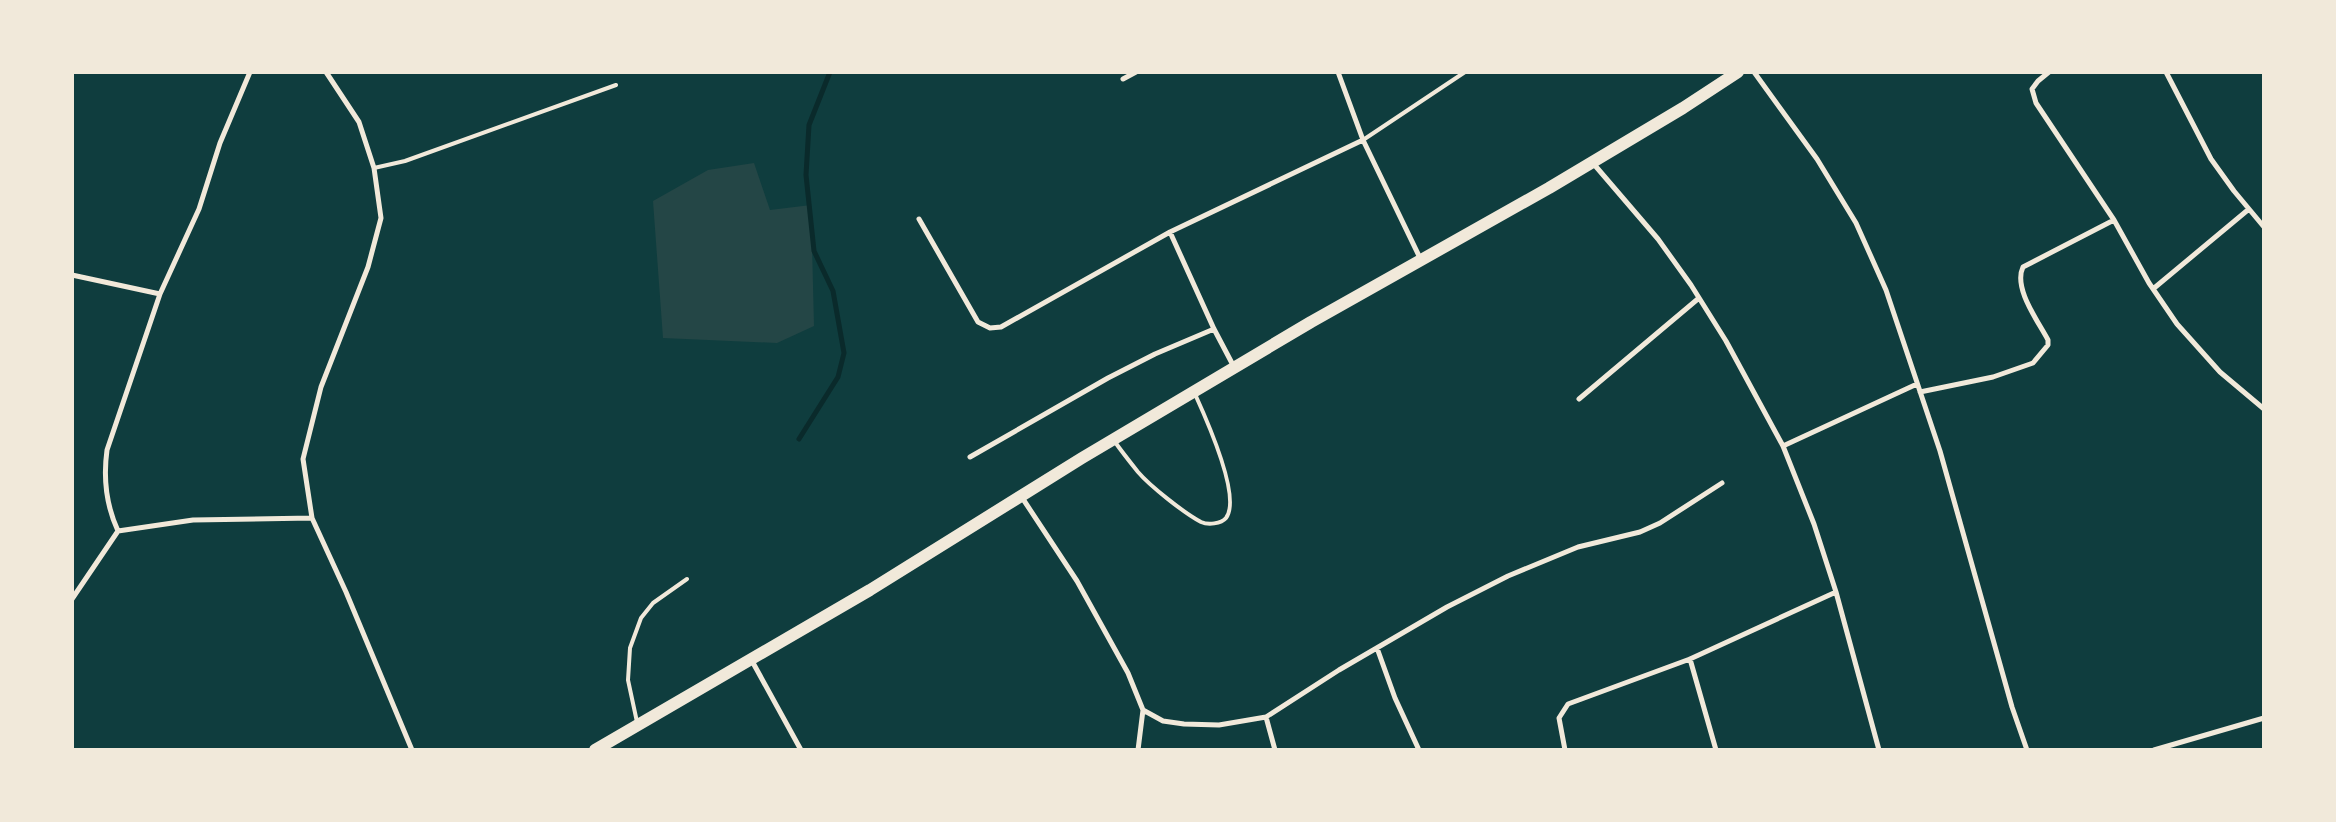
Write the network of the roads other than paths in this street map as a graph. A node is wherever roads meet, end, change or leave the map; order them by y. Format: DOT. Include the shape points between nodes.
graph roads {
  1 [pos="250,72"];
  2 [pos="326,72"];
  3 [pos="1136,72"];
  4 [pos="1338,72"];
  5 [pos="1465,72"];
  6 [pos="1738,72"];
  7 [pos="1754,72"];
  8 [pos="2049,72"];
  9 [pos="2166,72"];
  10 [pos="1123,79"];
  11 [pos="616,85"];
  12 [pos="1363,140"];
  13 [pos="1592,162"];
  14 [pos="374,168"];
  15 [pos="2249,209"];
  16 [pos="919,219"];
  17 [pos="2114,220"];
  18 [pos="2264,227"];
  19 [pos="1170,232"];
  20 [pos="1421,260"];
  21 [pos="72,275"];
  22 [pos="2153,289"];
  23 [pos="160,294"];
  24 [pos="1699,298"];
  25 [pos="1214,329"];
  26 [pos="1235,368"];
  27 [pos="1917,384"];
  28 [pos="1194,392"];
  29 [pos="1920,392"];
  30 [pos="1579,399"];
  31 [pos="2264,409"];
  32 [pos="1113,440"];
  33 [pos="1783,446"];
  34 [pos="970,457"];
  35 [pos="1722,483"];
  36 [pos="1020,496"];
  37 [pos="312,518"];
  38 [pos="118,532"];
  39 [pos="687,579"];
  40 [pos="1836,592"];
  41 [pos="72,599"];
  42 [pos="1377,648"];
  43 [pos="750,658"];
  44 [pos="1690,659"];
  45 [pos="1143,710"];
  46 [pos="1266,717"];
  47 [pos="2264,718"];
  48 [pos="638,724"];
  49 [pos="412,750"];
  50 [pos="595,750"];
  51 [pos="802,750"];
  52 [pos="1138,750"];
  53 [pos="1275,750"];
  54 [pos="1419,750"];
  55 [pos="1565,750"];
  56 [pos="1716,750"];
  57 [pos="1880,750"];
  58 [pos="2027,750"];
  59 [pos="2154,750"];
  1 -- 23 [label="street" via="220,142 200,209"];
  2 -- 14 [label="street" via="359,122"];
  3 -- 10 [label="street"];
  4 -- 12 [label="street"];
  5 -- 12 [label="lane"];
  6 -- 13 [label="highway"];
  7 -- 27 [label="street" via="1817,159 1856,223 1886,290"];
  8 -- 17 [label="street" via="2032,89 2036,103"];
  9 -- 15 [label="street" via="2211,159"];
  11 -- 14 [label="lane" via="404,161"];
  12 -- 19 [label="street"];
  12 -- 20 [label="street"];
  13 -- 20 [label="highway"];
  13 -- 24 [label="street" via="1658,239"];
  14 -- 37 [label="street" via="381,218 368,266 320,387 303,459"];
  15 -- 18 [label="street"];
  15 -- 22 [label="street"];
  16 -- 19 [label="street" via="978,322 990,328 1001,327"];
  17 -- 22 [label="street"];
  17 -- 29 [label="street" via="2023,267 2019,275 2021,289 2048,340 2048,345 2034,363"];
  19 -- 25 [label="street"];
  20 -- 26 [label="highway"];
  21 -- 23 [label="street"];
  22 -- 31 [label="street" via="2177,324 2220,372"];
  23 -- 38 [label="street" via="106,450 106,494"];
  24 -- 30 [label="street"];
  24 -- 33 [label="street" via="1726,340"];
  25 -- 26 [label="street"];
  25 -- 34 [label="street" via="1108,378"];
  26 -- 28 [label="highway"];
  27 -- 29 [label="street"];
  27 -- 33 [label="street"];
  28 -- 32 [label="highway"];
  28 -- 32 [label="lane" via="1222,459 1228,490 1226,518 1218,522 1202,522 1178,507 1139,474"];
  29 -- 58 [label="street"];
  32 -- 36 [label="highway"];
  33 -- 40 [label="street" via="1814,524"];
  35 -- 42 [label="street" via="1660,523 1640,532 1578,547 1508,576"];
  36 -- 43 [label="highway" via="870,590"];
  36 -- 45 [label="street" via="1077,581 1128,673"];
  37 -- 38 [label="street" via="193,520"];
  37 -- 49 [label="street"];
  38 -- 41 [label="street"];
  39 -- 48 [label="lane" via="653,603 640,618 630,648 628,680"];
  40 -- 44 [label="street"];
  40 -- 57 [label="street"];
  42 -- 46 [label="street"];
  42 -- 54 [label="street"];
  43 -- 48 [label="highway"];
  43 -- 51 [label="street"];
  44 -- 55 [label="street" via="1568,704 1559,718"];
  44 -- 56 [label="street"];
  45 -- 46 [label="street" via="1163,721 1184,724 1220,725"];
  45 -- 52 [label="street"];
  46 -- 53 [label="street"];
  47 -- 59 [label="street"];
  48 -- 50 [label="highway"];
}
